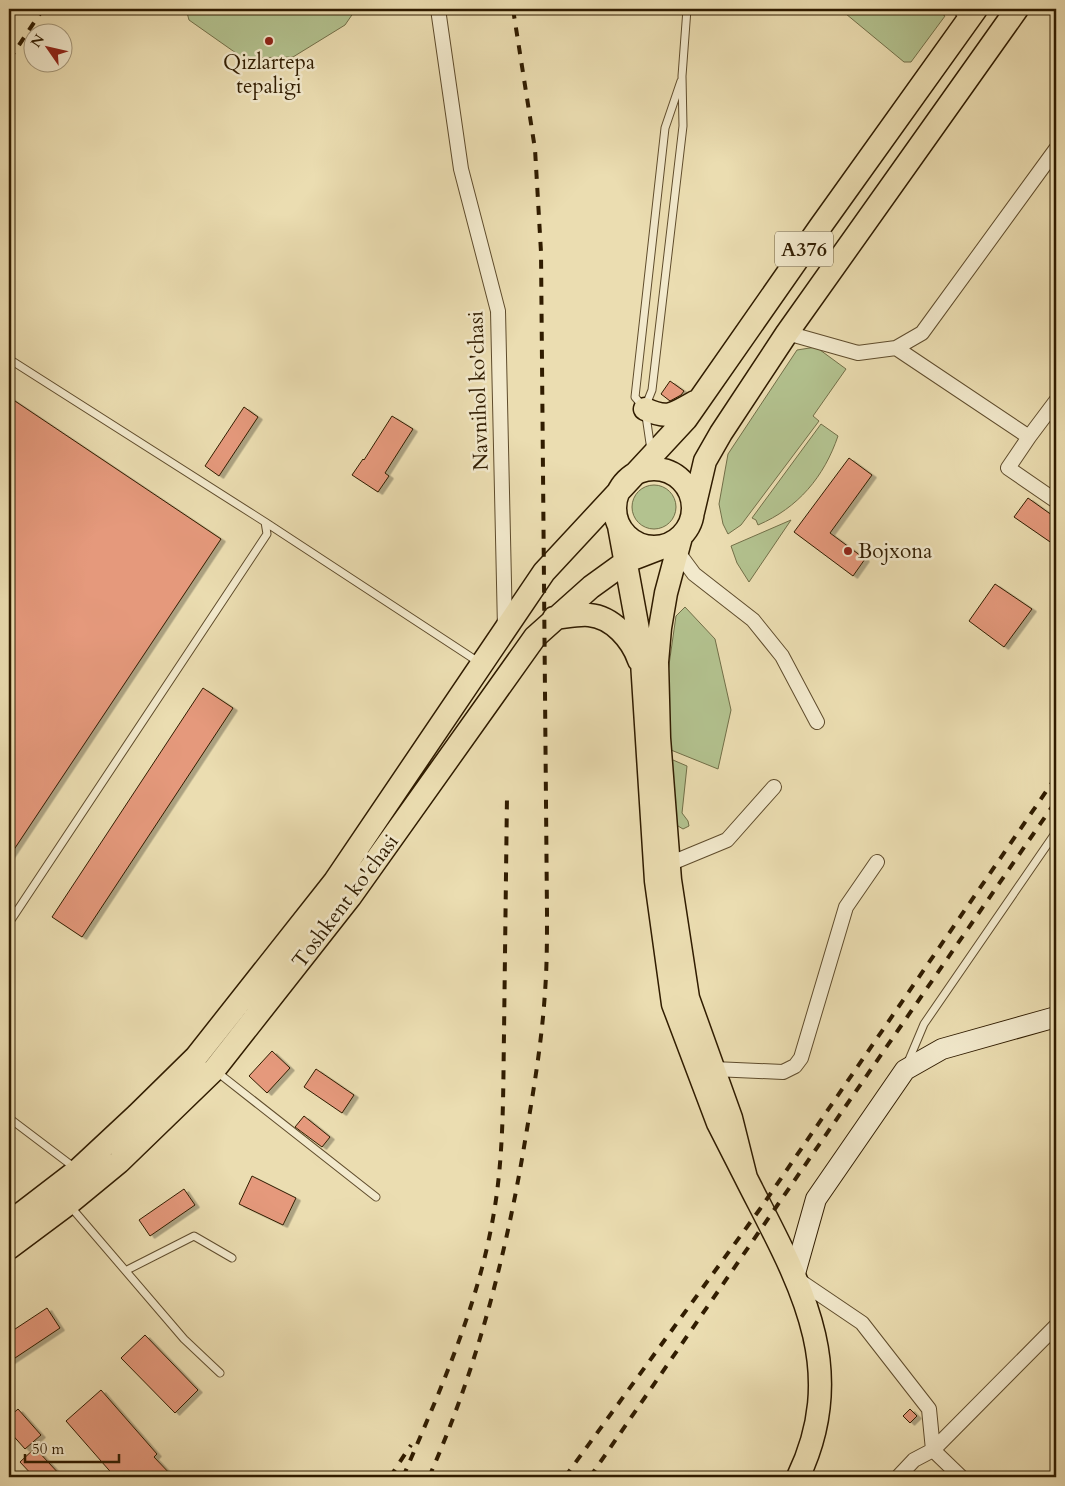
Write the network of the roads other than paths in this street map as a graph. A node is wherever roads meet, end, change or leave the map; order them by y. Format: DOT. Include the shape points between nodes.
graph roads {
  1 [pos="438,9"];
  2 [pos="687,9"];
  3 [pos="1017,9"];
  4 [pos="966,13"];
  5 [pos="682,76"];
  6 [pos="1056,150"];
  7 [pos="787,333"];
  8 [pos="896,348"];
  9 [pos="9,359"];
  10 [pos="700,399"];
  11 [pos="1056,401"];
  12 [pos="644,408"];
  13 [pos="1029,437"];
  14 [pos="654,462"];
  15 [pos="625,482"];
  16 [pos="1056,501"];
  17 [pos="693,512"];
  18 [pos="265,522"];
  19 [pos="619,526"];
  20 [pos="675,544"];
  21 [pos="627,561"];
  22 [pos="554,618"];
  23 [pos="505,628"];
  24 [pos="482,664"];
  25 [pos="643,671"];
  26 [pos="817,722"];
  27 [pos="774,787"];
  28 [pos="1056,832"];
  29 [pos="877,862"];
  30 [pos="662,863"];
  31 [pos="9,923"];
  32 [pos="1056,1017"];
  33 [pos="205,1063"];
  34 [pos="714,1069"];
  35 [pos="905,1070"];
  36 [pos="9,1118"];
  37 [pos="78,1170"];
  38 [pos="746,1178"];
  39 [pos="376,1197"];
  40 [pos="68,1204"];
  41 [pos="9,1223"];
  42 [pos="9,1248"];
  43 [pos="232,1258"];
  44 [pos="127,1270"];
  45 [pos="794,1277"];
  46 [pos="1056,1326"];
  47 [pos="220,1373"];
  48 [pos="933,1450"];
  49 [pos="798,1477"];
  50 [pos="898,1477"];
  51 [pos="961,1477"];
  1 -- 23 [label="street, Navnihol ko'chasi" via="460,169 498,311"];
  2 -- 5 [label="lane"];
  3 -- 7 [label="main road"];
  4 -- 10 [label="main road, A376"];
  5 -- 12 [label="lane" via="683,126 652,390"];
  5 -- 12 [label="lane" via="664,138 635,397"];
  6 -- 8 [label="street" via="922,332"];
  7 -- 8 [label="street" via="858,353"];
  7 -- 17 [label="main road" via="712,449"];
  8 -- 13 [label="street"];
  9 -- 18 [label="lane"];
  10 -- 12 [label="main road" via="671,416 658,415"];
  10 -- 14 [label="main road, A376"];
  11 -- 13 [label="street"];
  12 -- 14 [label="lane"];
  13 -- 16 [label="street" via="1008,468"];
  14 -- 15 [label="main road"];
  14 -- 17 [label="main road" via="688,488"];
  15 -- 19 [label="main road" via="616,498"];
  15 -- 23 [label="main road, Toshkent ko'chasi" via="544,572"];
  17 -- 20 [label="main road" via="691,521"];
  18 -- 24 [label="lane"];
  18 -- 31 [label="lane" via="268,534"];
  19 -- 20 [label="main road" via="634,542 644,546"];
  19 -- 21 [label="main road"];
  20 -- 21 [label="main road, Toshkent ko'chasi"];
  20 -- 26 [label="street" via="694,574 753,620 782,656"];
  20 -- 30 [label="main road" via="657,662"];
  21 -- 22 [label="main road, Toshkent ko'chasi"];
  21 -- 25 [label="main road"];
  22 -- 25 [label="main road" via="588,615 607,622 627,636 636,649"];
  22 -- 33 [label="main road, Toshkent ko'chasi" via="535,637 350,898"];
  23 -- 24 [label="main road, Toshkent ko'chasi"];
  24 -- 33 [label="main road, Toshkent ko'chasi" via="335,881"];
  25 -- 30 [label="main road"];
  27 -- 30 [label="street" via="727,840"];
  28 -- 35 [label="lane" via="924,1024"];
  29 -- 34 [label="street" via="846,907 801,1058 795,1066 783,1072"];
  30 -- 34 [label="main road" via="688,998"];
  30 -- 38 [label="main road" via="673,1004 718,1123"];
  32 -- 35 [label="street" via="942,1048"];
  33 -- 37 [label="main road, Toshkent ko'chasi" via="137,1115"];
  33 -- 39 [label="lane"];
  33 -- 40 [label="main road, Toshkent ko'chasi" via="119,1162"];
  34 -- 38 [label="main road" via="731,1118"];
  35 -- 45 [label="street" via="816,1199"];
  36 -- 37 [label="lane"];
  37 -- 41 [label="main road, Toshkent ko'chasi"];
  38 -- 45 [label="main road"];
  40 -- 42 [label="main road, Toshkent ko'chasi"];
  40 -- 44 [label="lane"];
  43 -- 44 [label="lane" via="194,1236"];
  44 -- 47 [label="lane" via="184,1339"];
  45 -- 48 [label="street" via="862,1323 929,1409"];
  45 -- 49 [label="main road" via="811,1318 821,1370 818,1420 807,1459"];
  46 -- 48 [label="street"];
  48 -- 50 [label="street" via="914,1460"];
  48 -- 51 [label="street"];
}
